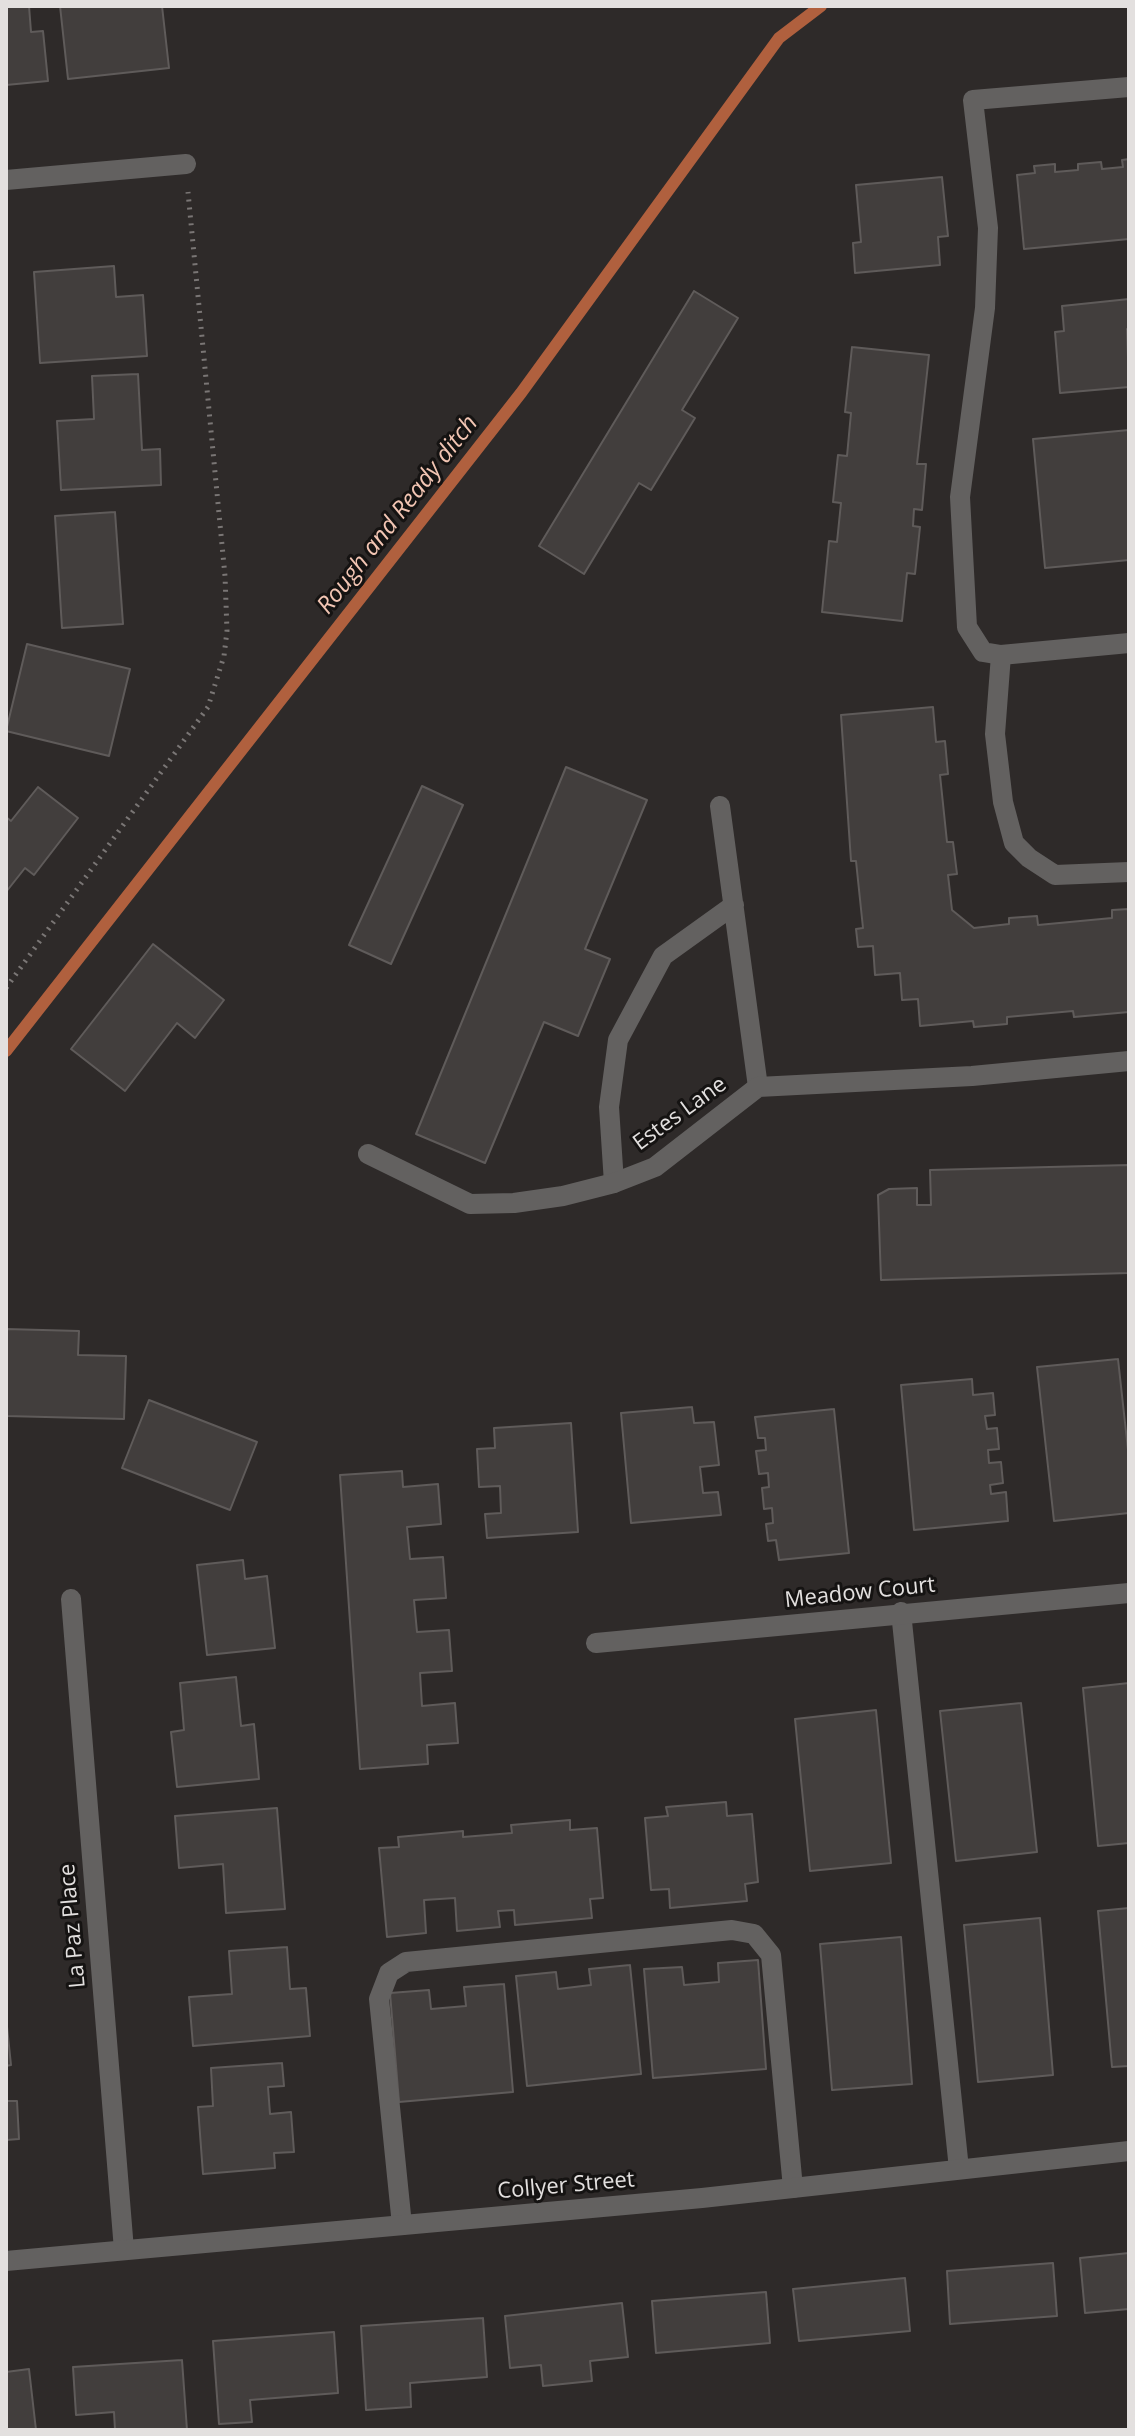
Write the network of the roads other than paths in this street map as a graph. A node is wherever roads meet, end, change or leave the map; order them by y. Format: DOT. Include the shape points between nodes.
graph roads {
  1 [pos="1129,87"];
  2 [pos="186,164"];
  3 [pos="6,180"];
  4 [pos="1129,643"];
  5 [pos="1001,655"];
  6 [pos="720,806"];
  7 [pos="1129,872"];
  8 [pos="734,905"];
  9 [pos="1129,1061"];
  10 [pos="758,1087"];
  11 [pos="368,1154"];
  12 [pos="614,1183"];
  13 [pos="1129,1593"];
  14 [pos="71,1599"];
  15 [pos="901,1612"];
  16 [pos="596,1643"];
  17 [pos="1129,2151"];
  18 [pos="959,2169"];
  19 [pos="793,2188"];
  20 [pos="402,2225"];
  21 [pos="124,2250"];
  22 [pos="6,2261"];
  1 -- 5 [label="street" via="973,100 988,228 985,308 960,497 967,627 983,652"];
  2 -- 3 [label="street"];
  4 -- 5 [label="street"];
  5 -- 7 [label="street" via="995,734 1014,843 1055,875"];
  6 -- 8 [label="street"];
  8 -- 10 [label="street"];
  8 -- 12 [label="street" via="663,956 618,1040 609,1107"];
  9 -- 10 [label="street, Estes Lane"];
  10 -- 12 [label="street, Estes Lane" via="655,1167"];
  11 -- 12 [label="street, Estes Lane" via="470,1204 563,1196"];
  13 -- 15 [label="street, Meadow Court"];
  14 -- 21 [label="street, La Paz Place"];
  15 -- 16 [label="street, Meadow Court"];
  15 -- 18 [label="street"];
  17 -- 18 [label="street, Collyer Street"];
  18 -- 19 [label="street, Collyer Street"];
  19 -- 20 [label="street, Collyer Street"];
  19 -- 20 [label="street" via="771,1955 754,1934 732,1930 406,1962 389,1973 379,1999"];
  20 -- 21 [label="street, Collyer Street"];
  21 -- 22 [label="street, Collyer Street"];
}
